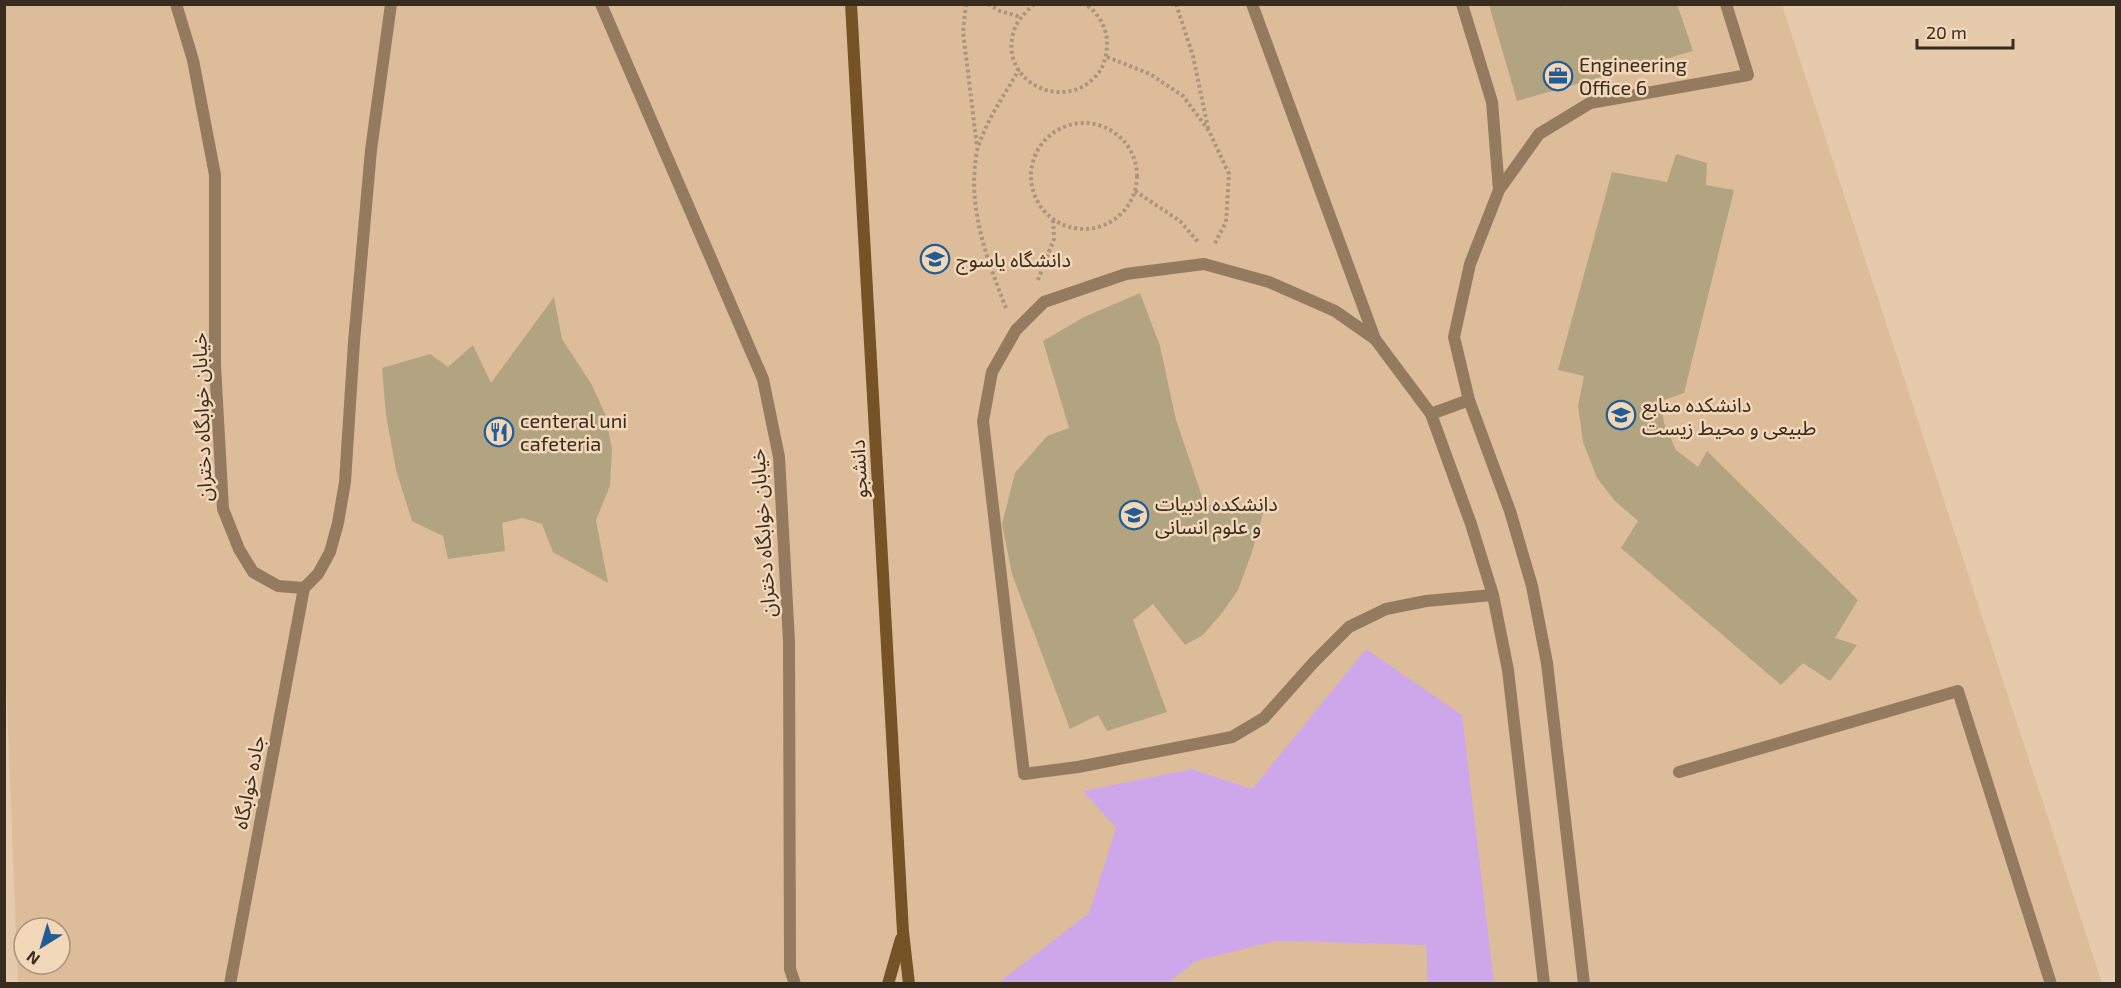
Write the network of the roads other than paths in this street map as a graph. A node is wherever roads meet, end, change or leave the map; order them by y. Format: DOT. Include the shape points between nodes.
graph roads {
  1 [pos="176,4"];
  2 [pos="391,4"];
  3 [pos="601,4"];
  4 [pos="852,4"];
  5 [pos="1252,4"];
  6 [pos="1462,4"];
  7 [pos="1726,4"];
  8 [pos="1498,190"];
  9 [pos="1375,339"];
  10 [pos="1469,400"];
  11 [pos="1431,414"];
  12 [pos="304,588"];
  13 [pos="1493,595"];
  14 [pos="1679,772"];
  15 [pos="903,932"];
  16 [pos="230,984"];
  17 [pos="795,984"];
  18 [pos="888,984"];
  19 [pos="909,984"];
  20 [pos="1544,984"];
  21 [pos="1584,984"];
  22 [pos="2050,984"];
  1 -- 12 [label="street, خیابان خوابگاه دختران" via="193,60 215,175 215,364 223,509 239,549 254,572 278,586"];
  2 -- 12 [label="street" via="370,150 345,482 330,552 318,574"];
  3 -- 17 [label="street, خیابان خوابگاه دختران" via="763,379 779,457 789,641 790,969"];
  4 -- 15 [label="street, دانشجو"];
  5 -- 9 [label="street"];
  6 -- 8 [label="street" via="1492,102"];
  7 -- 8 [label="street" via="1748,75 1590,103 1539,134"];
  8 -- 10 [label="street" via="1470,264 1454,337"];
  9 -- 11 [label="street"];
  9 -- 13 [label="street" via="1335,311 1269,282 1204,264 1126,274 1044,302 1016,330 992,372 984,421 1024,774 1232,736 1264,718 1349,627 1386,609"];
  10 -- 11 [label="street"];
  10 -- 21 [label="street" via="1510,511 1547,663"];
  11 -- 13 [label="street"];
  12 -- 16 [label="street, جاده خوابگاه"];
  13 -- 20 [label="street" via="1509,681"];
  14 -- 22 [label="street" via="1958,691"];
  15 -- 18 [label="street"];
  15 -- 19 [label="street, دانشجو"];
}
